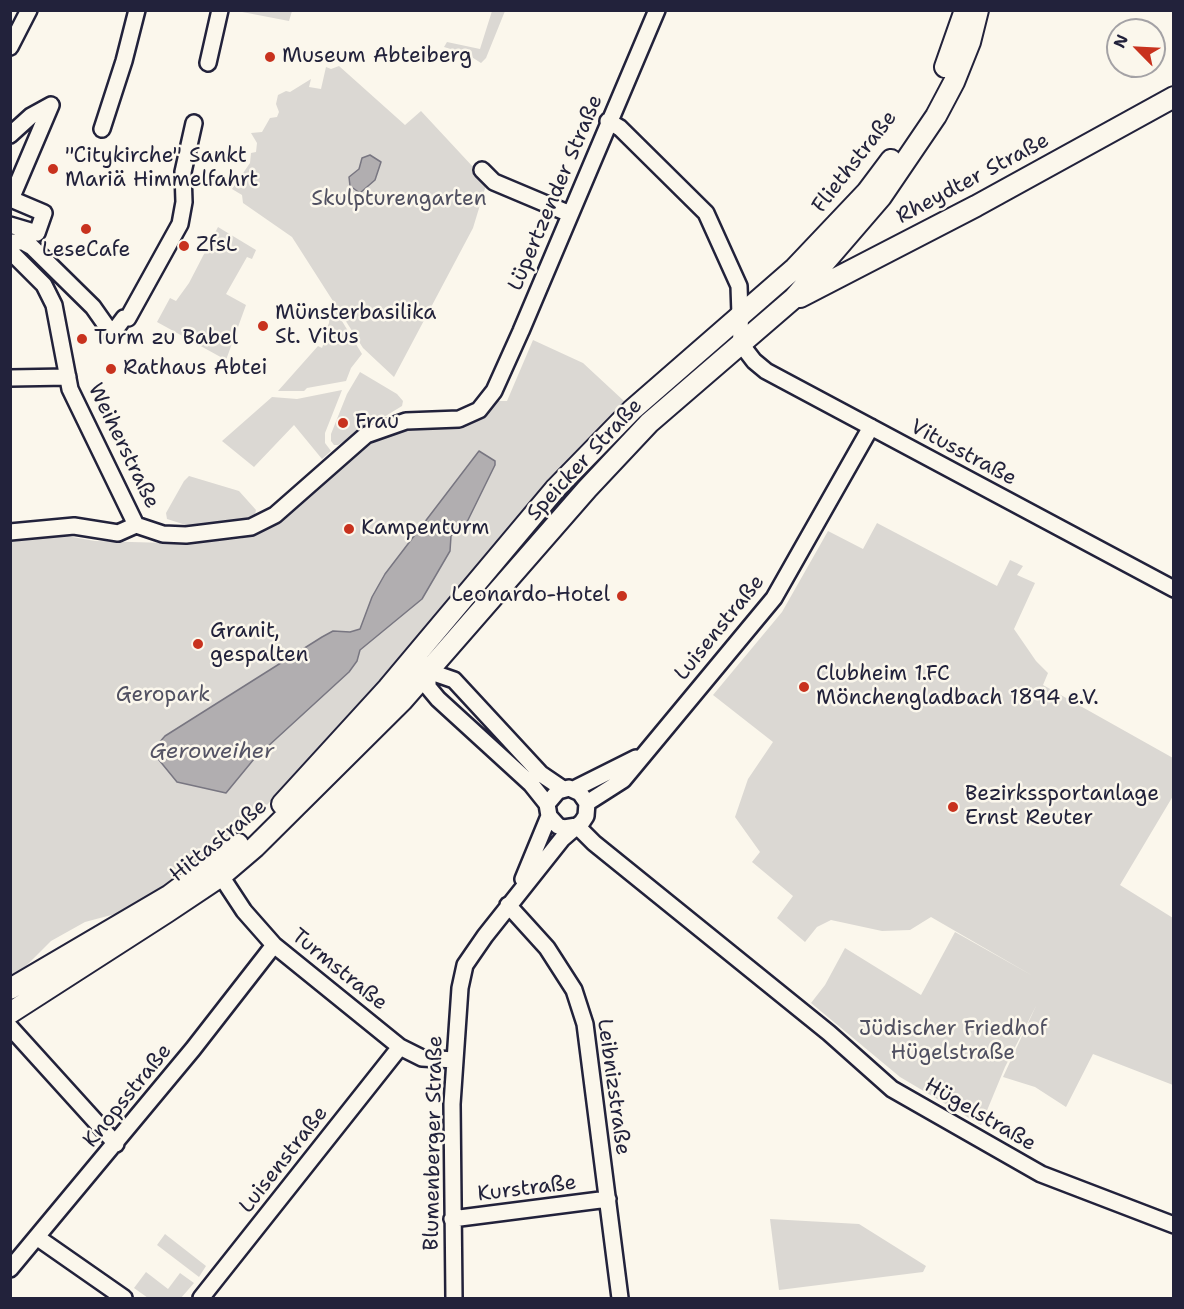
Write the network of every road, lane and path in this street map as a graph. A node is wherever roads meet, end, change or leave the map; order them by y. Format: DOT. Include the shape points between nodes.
graph roads {
  1 [pos="29,10"];
  2 [pos="137,10"];
  3 [pos="220,10"];
  4 [pos="657,10"];
  5 [pos="972,11"];
  6 [pos="10,46"];
  7 [pos="208,63"];
  8 [pos="1173,97"];
  9 [pos="608,121"];
  10 [pos="104,122"];
  11 [pos="194,123"];
  12 [pos="10,135"];
  13 [pos="482,170"];
  14 [pos="570,214"];
  15 [pos="10,225"];
  16 [pos="10,242"];
  17 [pos="10,251"];
  18 [pos="794,298"];
  19 [pos="740,314"];
  20 [pos="741,344"];
  21 [pos="68,377"];
  22 [pos="10,378"];
  23 [pos="494,391"];
  24 [pos="871,427"];
  25 [pos="136,525"];
  26 [pos="10,532"];
  27 [pos="1173,589"];
  28 [pos="413,657"];
  29 [pos="428,671"];
  30 [pos="644,754"];
  31 [pos="569,789"];
  32 [pos="587,803"];
  33 [pos="548,810"];
  34 [pos="577,826"];
  35 [pos="220,876"];
  36 [pos="508,905"];
  37 [pos="274,945"];
  38 [pos="10,989"];
  39 [pos="10,1013"];
  40 [pos="10,1027"];
  41 [pos="400,1047"];
  42 [pos="454,1060"];
  43 [pos="116,1144"];
  44 [pos="608,1199"];
  45 [pos="452,1220"];
  46 [pos="1173,1225"];
  47 [pos="39,1238"];
  48 [pos="10,1269"];
  49 [pos="124,1299"];
  50 [pos="201,1299"];
  51 [pos="454,1299"];
  52 [pos="620,1299"];
  1 -- 6 [label="street"];
  2 -- 10 [label="street"];
  3 -- 7 [label="street"];
  4 -- 9 [label="street, Lüpertzender Straße"];
  5 -- 18 [label="main road, Fliethstraße" via="958,72 936,116 881,197"];
  5 -- 19 [label="main road, Fliethstraße" via="926,108 873,184 795,268"];
  8 -- 18 [label="main road, Rheydter Straße" via="976,206 805,296"];
  9 -- 14 [label="street, Lüpertzender Straße"];
  9 -- 19 [label="street" via="620,128 706,213 739,286"];
  11 -- 16 [label="street" via="183,172 180,224 128,318 112,334 93,307 32,246"];
  12 -- 15 [label="street" via="51,105 11,199 44,213 37,233"];
  13 -- 14 [label="street" via="494,182"];
  14 -- 23 [label="street, Lüpertzender Straße"];
  17 -- 21 [label="street, Weiherstraße" via="44,285 54,305"];
  18 -- 20 [label="main road, Speicker Straße"];
  19 -- 20 [label="street"];
  19 -- 28 [label="main road, Speicker Straße" via="632,411 556,488"];
  20 -- 24 [label="street, Vitusstraße" via="766,370"];
  20 -- 29 [label="main road, Speicker Straße" via="649,423"];
  21 -- 22 [label="street"];
  21 -- 25 [label="street, Weiherstraße" via="70,389"];
  23 -- 25 [label="street, Weiherstraße" via="479,410 466,417 406,421 366,435 275,515 251,527 186,535 163,534"];
  24 -- 27 [label="street, Vitusstraße"];
  24 -- 30 [label="street, Luisenstraße" via="774,598"];
  25 -- 26 [label="street" via="118,533 74,526"];
  28 -- 29 [label="street"];
  28 -- 38 [label="main road, Hittastraße" via="291,795 229,852 170,895"];
  29 -- 31 [label="street" via="454,680 542,774"];
  29 -- 33 [label="street" via="428,687 438,699 531,784"];
  29 -- 35 [label="main road, Hittastraße" via="320,784"];
  30 -- 31 [label="street, Luisenstraße"];
  30 -- 32 [label="street, Luisenstraße" via="623,780"];
  31 -- 32 [label="street"];
  31 -- 33 [label="street" via="553,794"];
  32 -- 34 [label="street" via="586,816"];
  33 -- 34 [label="street" via="552,822 564,828"];
  33 -- 36 [label="street" via="530,866"];
  34 -- 36 [label="street"];
  34 -- 46 [label="street, Hügelstraße" via="892,1089 1041,1174"];
  35 -- 37 [label="street, Turmstraße"];
  35 -- 39 [label="main road, Hittastraße"];
  36 -- 42 [label="street, Blumenberger Straße" via="465,965"];
  36 -- 44 [label="street, Leibnizstraße" via="547,948 574,990 585,1024"];
  37 -- 41 [label="street, Turmstraße"];
  37 -- 43 [label="street, Knopsstraße"];
  40 -- 43 [label="street"];
  41 -- 42 [label="street, Turmstraße" via="422,1058"];
  41 -- 50 [label="street, Luisenstraße"];
  42 -- 45 [label="street, Blumenberger Straße"];
  43 -- 47 [label="street, Knopsstraße"];
  44 -- 45 [label="street, Kurstraße"];
  44 -- 52 [label="street, Leibnizstraße"];
  45 -- 51 [label="street, Blumenberger Straße"];
  47 -- 48 [label="street, Knopsstraße"];
  47 -- 49 [label="street"];
}
